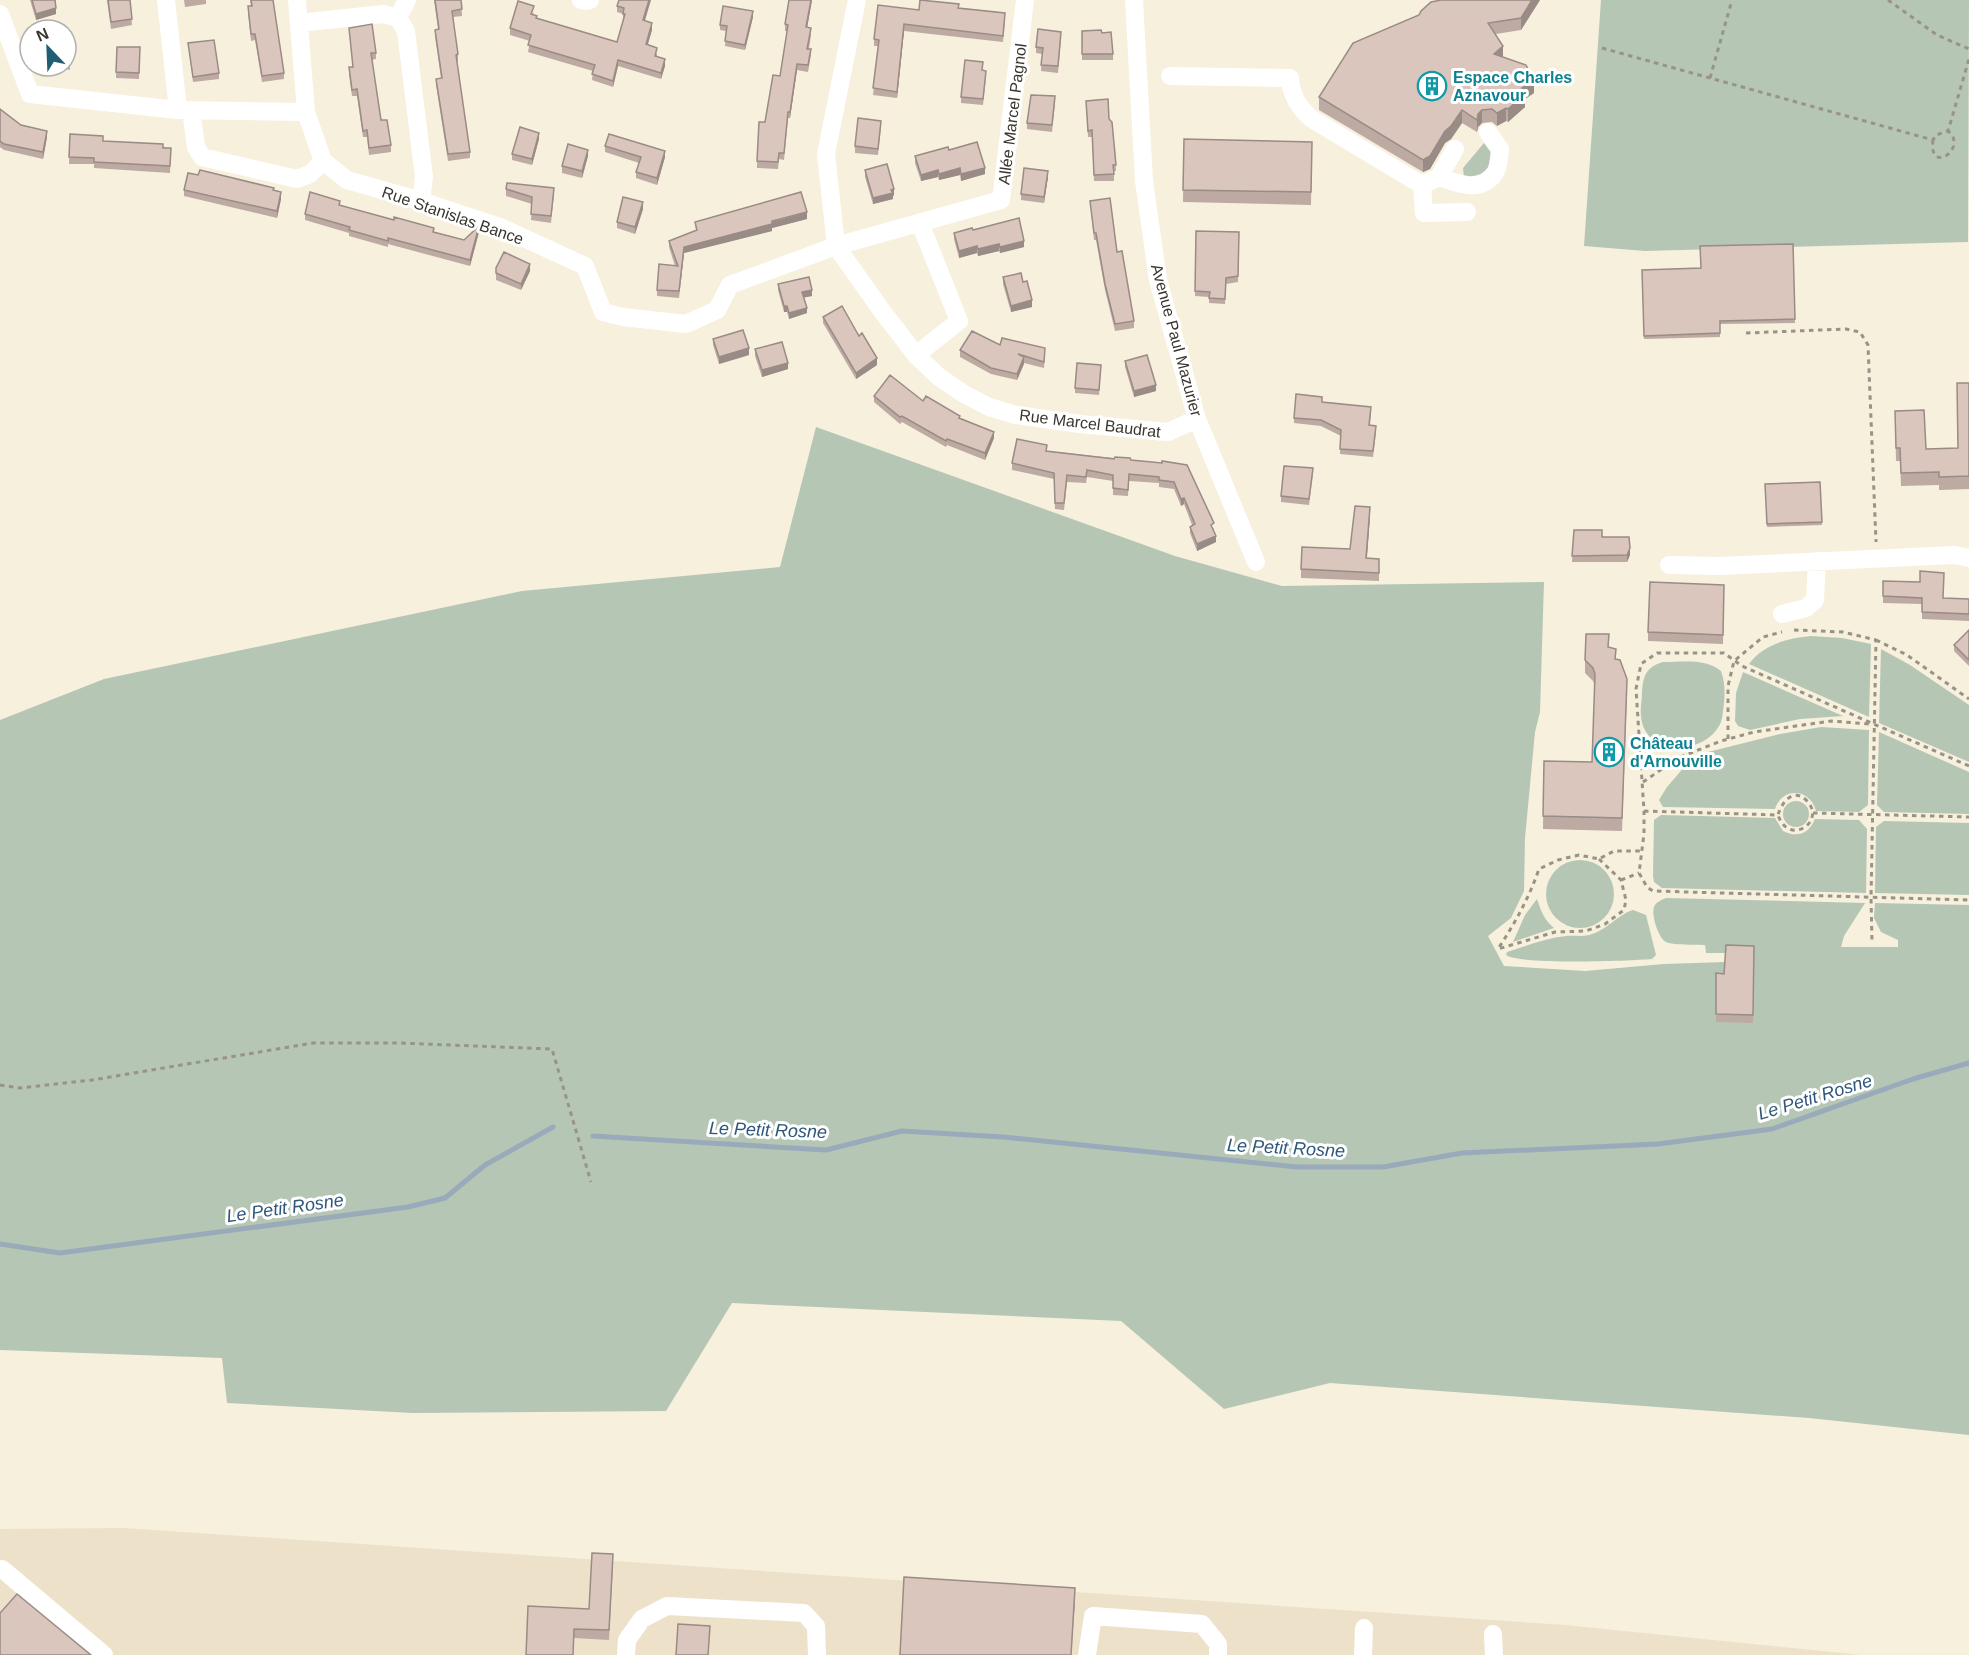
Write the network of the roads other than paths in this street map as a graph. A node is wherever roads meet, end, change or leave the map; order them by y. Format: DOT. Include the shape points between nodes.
graph roads {
  1 [pos="166,0"];
  2 [pos="297,0"];
  3 [pos="407,0"];
  4 [pos="581,0"];
  5 [pos="590,0"];
  6 [pos="856,0"];
  7 [pos="1025,0"];
  8 [pos="1134,0"];
  9 [pos="0,14"];
  10 [pos="399,18"];
  11 [pos="299,23"];
  12 [pos="1170,76"];
  13 [pos="184,110"];
  14 [pos="306,112"];
  15 [pos="1488,132"];
  16 [pos="1455,149"];
  17 [pos="323,161"];
  18 [pos="1430,181"];
  19 [pos="421,201"];
  20 [pos="1467,212"];
  21 [pos="920,223"];
  22 [pos="836,246"];
  23 [pos="916,355"];
  24 [pos="1197,419"];
  25 [pos="1969,558"];
  26 [pos="1817,561"];
  27 [pos="1256,562"];
  28 [pos="1669,565"];
  29 [pos="1782,614"];
  30 [pos="2,1569"];
  31 [pos="1364,1628"];
  32 [pos="1493,1635"];
  33 [pos="104,1655"];
  34 [pos="626,1655"];
  35 [pos="818,1655"];
  36 [pos="1088,1655"];
  37 [pos="1218,1655"];
  38 [pos="1363,1655"];
  39 [pos="1494,1655"];
  1 -- 13 [label="street"];
  2 -- 11 [label="street"];
  3 -- 10 [label="street"];
  4 -- 5 [label="street"];
  6 -- 22 [label="street, Rue Marcel Baudrat" via="826,154"];
  7 -- 21 [label="street, Allée Marcel Pagnol" via="1001,200"];
  8 -- 24 [label="street, Avenue Paul Mazurier" via="1144,181 1158,280"];
  9 -- 13 [label="street" via="30,94"];
  10 -- 11 [label="street" via="382,14"];
  10 -- 19 [label="street" via="406,31 424,177"];
  11 -- 14 [label="street"];
  12 -- 18 [label="street" via="1290,78 1300,109 1312,118"];
  13 -- 14 [label="street"];
  13 -- 17 [label="street" via="202,157 297,179 310,174"];
  14 -- 17 [label="street"];
  15 -- 18 [label="street" via="1500,149 1496,172 1483,184"];
  16 -- 18 [label="street"];
  17 -- 19 [label="street, Rue Stanislas Bance" via="347,180"];
  18 -- 20 [label="street" via="1424,213"];
  19 -- 22 [label="street, Rue Stanislas Bance" via="500,227 585,266 603,312 686,324 717,310 730,285"];
  21 -- 22 [label="street, Allée Marcel Pagnol"];
  21 -- 23 [label="street" via="959,321"];
  22 -- 23 [label="street, Rue Marcel Baudrat"];
  23 -- 24 [label="street, Rue Marcel Baudrat" via="964,394 1016,415 1168,432"];
  24 -- 27 [label="street, Avenue Paul Mazurier"];
  25 -- 26 [label="street" via="1955,555"];
  26 -- 28 [label="street"];
  26 -- 29 [label="street" via="1815,600 1806,608"];
  30 -- 33 [label="street"];
  31 -- 38 [label="street"];
  32 -- 39 [label="street"];
  34 -- 35 [label="street" via="627,1640 642,1619 667,1606 804,1613 816,1626"];
  36 -- 37 [label="street" via="1093,1616 1202,1624 1218,1644"];
}
